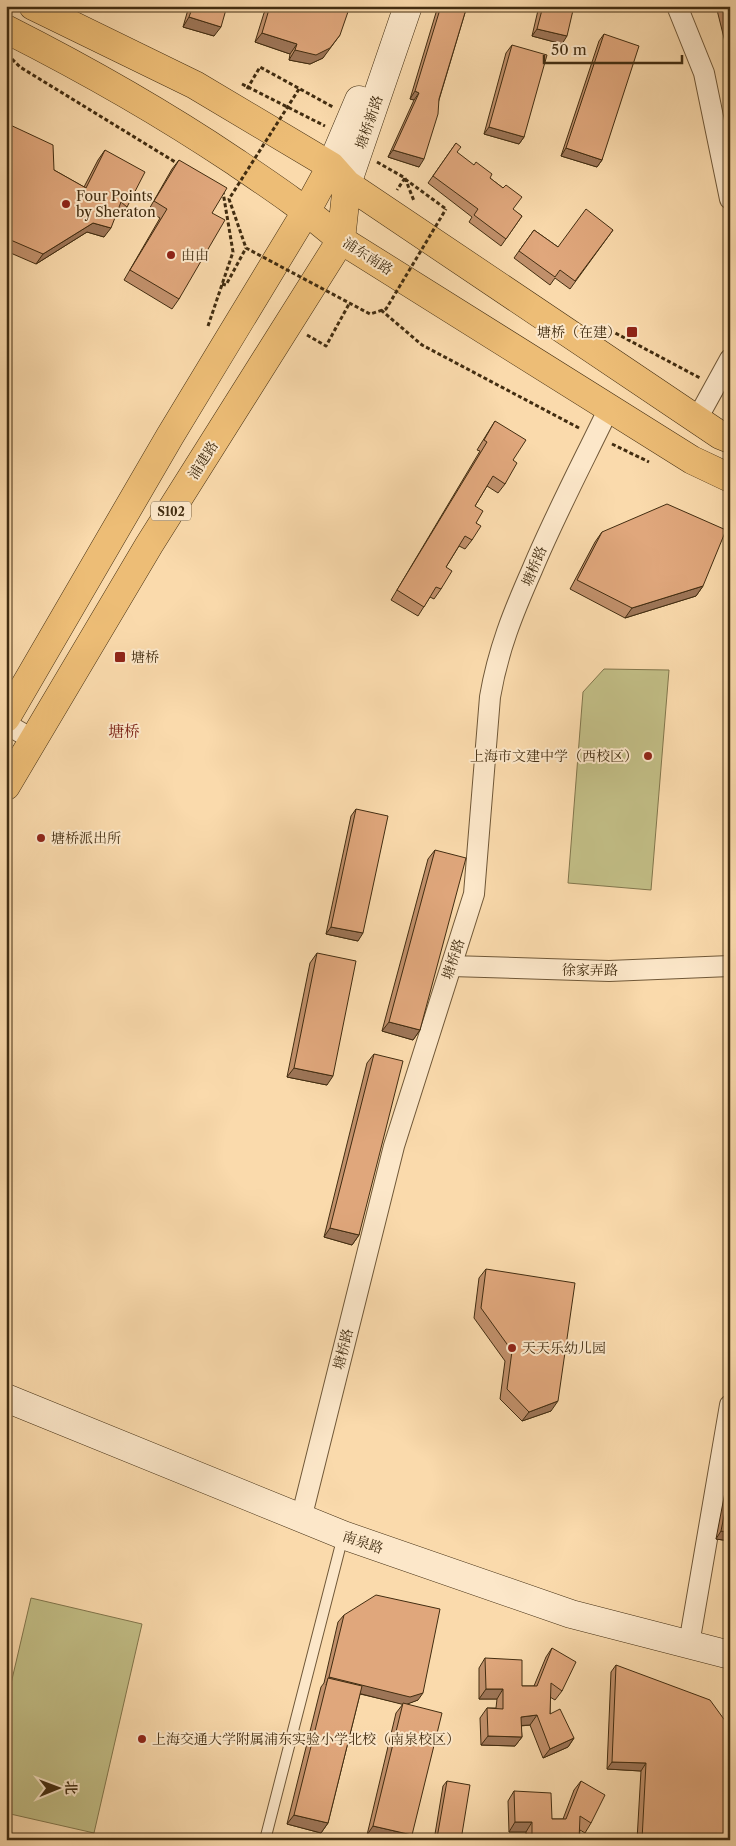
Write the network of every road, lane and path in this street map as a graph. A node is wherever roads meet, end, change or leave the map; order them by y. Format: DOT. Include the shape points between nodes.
graph roads {
  1 [pos="33,6"];
  2 [pos="391,6"];
  3 [pos="408,6"];
  4 [pos="677,6"];
  5 [pos="7,36"];
  6 [pos="260,67"];
  7 [pos="300,89"];
  8 [pos="351,116"];
  9 [pos="359,150"];
  10 [pos="181,165"];
  11 [pos="339,175"];
  12 [pos="404,178"];
  13 [pos="223,190"];
  14 [pos="730,199"];
  15 [pos="415,203"];
  16 [pos="307,210"];
  17 [pos="385,210"];
  18 [pos="438,219"];
  19 [pos="446,225"];
  20 [pos="341,240"];
  21 [pos="246,248"];
  22 [pos="222,284"];
  23 [pos="349,304"];
  24 [pos="381,310"];
  25 [pos="597,324"];
  26 [pos="207,329"];
  27 [pos="326,346"];
  28 [pos="730,359"];
  29 [pos="714,386"];
  30 [pos="609,408"];
  31 [pos="697,419"];
  32 [pos="595,436"];
  33 [pos="730,439"];
  34 [pos="658,466"];
  35 [pos="730,478"];
  36 [pos="6,718"];
  37 [pos="6,724"];
  38 [pos="32,739"];
  39 [pos="6,786"];
  40 [pos="451,966"];
  41 [pos="730,966"];
  42 [pos="6,1398"];
  43 [pos="730,1405"];
  44 [pos="302,1519"];
  45 [pos="343,1535"];
  46 [pos="689,1644"];
  47 [pos="730,1655"];
  48 [pos="265,1840"];
  1 -- 11 [label="main road" via="195,85"];
  2 -- 8 [label="street, 塘桥新路" via="367,80"];
  3 -- 9 [label="street, 塘桥新路"];
  4 -- 14 [label="street" via="704,73"];
  5 -- 10 [label="path" via="20,67"];
  5 -- 16 [label="main road, 浦东南路" via="72,62 182,128"];
  6 -- 7 [label="path"];
  7 -- 8 [label="path"];
  7 -- 21 [label="path, bridge" via="229,199"];
  8 -- 11 [label="street, 塘桥新路"];
  9 -- 11 [label="street, 塘桥新路"];
  9 -- 12 [label="path"];
  11 -- 16 [label="main road, 塘桥新路"];
  11 -- 17 [label="main road"];
  11 -- 20 [label="main road, 塘桥新路"];
  12 -- 15 [label="path"];
  12 -- 17 [label="path"];
  12 -- 24 [label="path, bridge" via="446,209 386,309"];
  13 -- 22 [label="path" via="233,252"];
  16 -- 20 [label="main road, 浦东南路"];
  16 -- 36 [label="main road, S102" via="170,436"];
  17 -- 31 [label="main road"];
  18 -- 19 [label="path"];
  20 -- 30 [label="main road, 浦东南路"];
  20 -- 38 [label="main road, 浦建路 / S102" via="149,545"];
  21 -- 22 [label="path" via="226,285"];
  21 -- 23 [label="path, bridge"];
  22 -- 26 [label="path"];
  23 -- 24 [label="path, bridge" via="370,314"];
  23 -- 27 [label="path"];
  24 -- 32 [label="path" via="422,346"];
  25 -- 29 [label="path"];
  28 -- 29 [label="street"];
  29 -- 31 [label="street"];
  30 -- 32 [label="street, 塘桥路"];
  30 -- 35 [label="main road, 浦东南路" via="692,460"];
  31 -- 33 [label="main road"];
  32 -- 34 [label="path"];
  32 -- 40 [label="street, 塘桥路" via="539,554 504,635 495,665 476,878"];
  37 -- 38 [label="street"];
  38 -- 39 [label="main road, 浦建路 / S102"];
  40 -- 41 [label="street, 徐家弄路" via="610,971"];
  40 -- 44 [label="street, 塘桥路" via="394,1146"];
  42 -- 44 [label="street, 南泉路"];
  43 -- 46 [label="street"];
  44 -- 45 [label="street, 南泉路"];
  45 -- 46 [label="street, 南泉路" via="571,1614"];
  45 -- 48 [label="lane"];
  46 -- 47 [label="street, 南泉路"];
}
